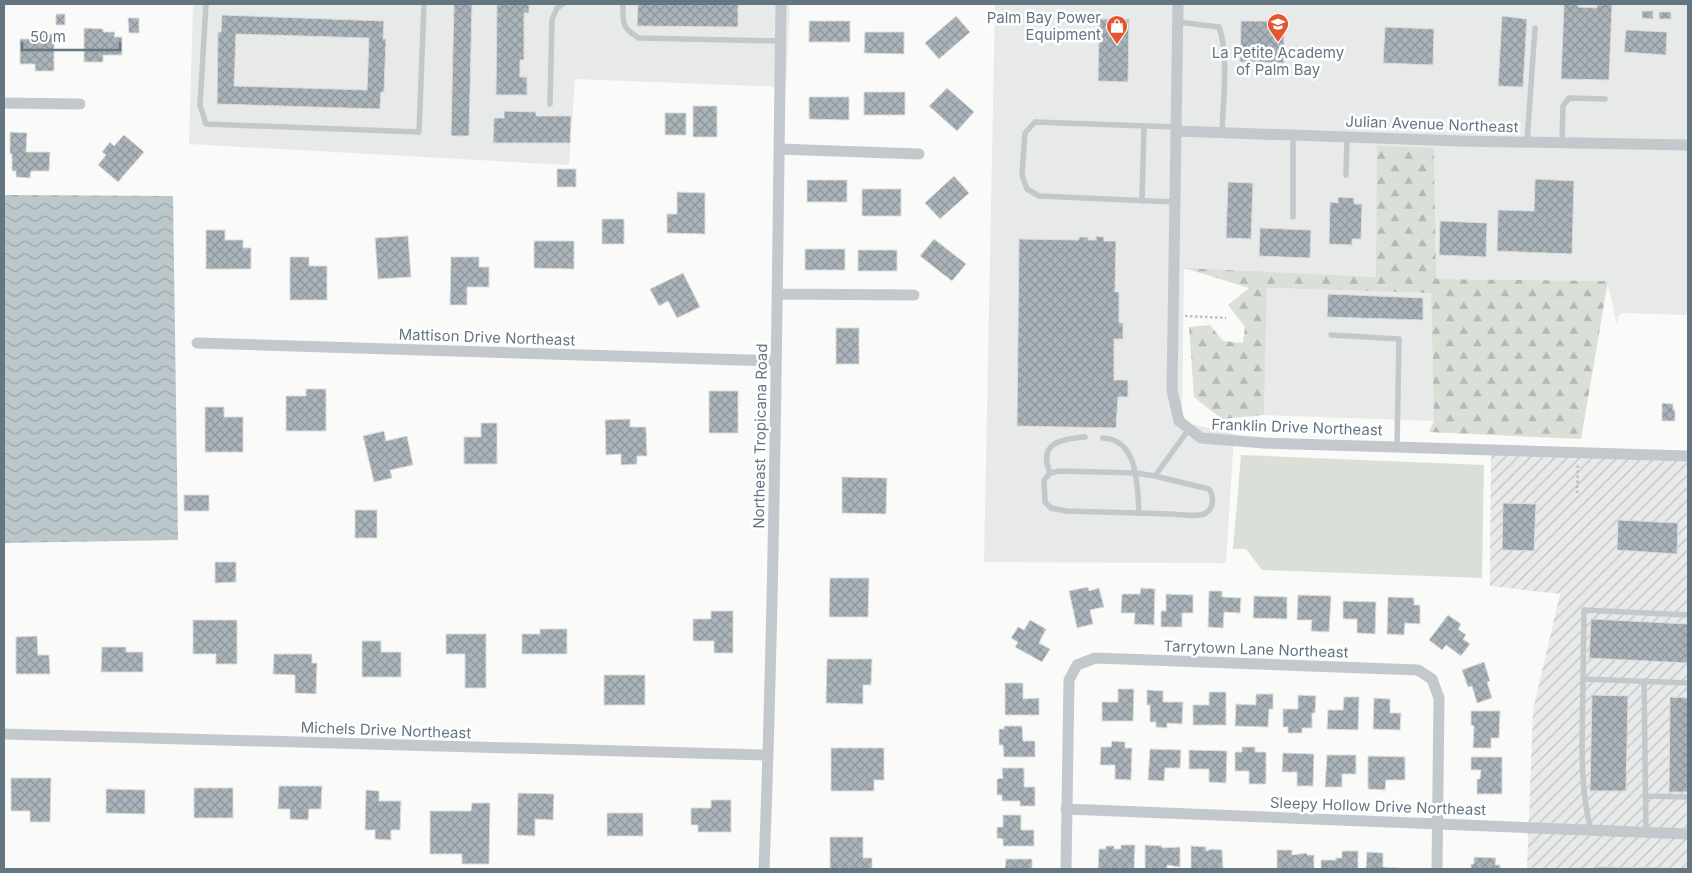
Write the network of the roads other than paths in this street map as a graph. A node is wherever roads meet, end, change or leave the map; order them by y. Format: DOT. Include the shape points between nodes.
graph roads {
  1 [pos="206,4"];
  2 [pos="424,4"];
  3 [pos="562,4"];
  4 [pos="624,4"];
  5 [pos="781,4"];
  6 [pos="1178,4"];
  7 [pos="1178,22"];
  8 [pos="1535,28"];
  9 [pos="780,41"];
  10 [pos="1605,100"];
  11 [pos="4,103"];
  12 [pos="80,104"];
  13 [pos="550,104"];
  14 [pos="1144,126"];
  15 [pos="1176,129"];
  16 [pos="1222,133"];
  17 [pos="1294,135"];
  18 [pos="1347,137"];
  19 [pos="1527,142"];
  20 [pos="1562,142"];
  21 [pos="1688,145"];
  22 [pos="779,149"];
  23 [pos="918,154"];
  24 [pos="1346,175"];
  25 [pos="1142,201"];
  26 [pos="1175,202"];
  27 [pos="1293,218"];
  28 [pos="778,294"];
  29 [pos="914,295"];
  30 [pos="1331,336"];
  31 [pos="197,343"];
  32 [pos="776,361"];
  33 [pos="1189,429"];
  34 [pos="1085,438"];
  35 [pos="1103,438"];
  36 [pos="1397,447"];
  37 [pos="1688,456"];
  38 [pos="1050,473"];
  39 [pos="1136,473"];
  40 [pos="1155,476"];
  41 [pos="1139,513"];
  42 [pos="1688,615"];
  43 [pos="1583,679"];
  44 [pos="1644,681"];
  45 [pos="1688,683"];
  46 [pos="4,734"];
  47 [pos="768,755"];
  48 [pos="1645,796"];
  49 [pos="1688,797"];
  50 [pos="1066,809"];
  51 [pos="1438,823"];
  52 [pos="1591,830"];
  53 [pos="1646,832"];
  54 [pos="1688,834"];
  55 [pos="764,869"];
  56 [pos="1066,869"];
  57 [pos="1437,869"];
  1 -- 2 [label="lane" via="200,105 206,124 419,132"];
  3 -- 13 [label="lane" via="552,20"];
  4 -- 9 [label="lane" via="623,25 638,38"];
  5 -- 9 [label="street, Northeast Tropicana Road"];
  6 -- 7 [label="street, Franklin Drive Northeast"];
  7 -- 15 [label="street, Franklin Drive Northeast"];
  7 -- 16 [label="lane" via="1219,27 1223,37"];
  8 -- 19 [label="lane"];
  9 -- 22 [label="street, Northeast Tropicana Road"];
  10 -- 20 [label="lane" via="1569,98 1562,106"];
  11 -- 12 [label="street"];
  14 -- 15 [label="lane"];
  14 -- 25 [label="lane"];
  14 -- 25 [label="lane" via="1035,122 1025,132 1022,175 1028,189 1039,196"];
  15 -- 16 [label="street, Julian Avenue Northeast"];
  15 -- 26 [label="street, Franklin Drive Northeast"];
  16 -- 17 [label="street, Julian Avenue Northeast"];
  17 -- 18 [label="street, Julian Avenue Northeast"];
  17 -- 27 [label="lane"];
  18 -- 19 [label="street, Julian Avenue Northeast"];
  18 -- 24 [label="lane"];
  19 -- 20 [label="street, Julian Avenue Northeast"];
  20 -- 21 [label="street, Julian Avenue Northeast"];
  22 -- 23 [label="street"];
  22 -- 28 [label="street, Northeast Tropicana Road"];
  25 -- 26 [label="lane"];
  26 -- 33 [label="street, Franklin Drive Northeast" via="1172,390 1179,422"];
  28 -- 29 [label="street"];
  28 -- 32 [label="street, Northeast Tropicana Road"];
  30 -- 36 [label="lane" via="1399,339"];
  31 -- 32 [label="street, Mattison Drive Northeast"];
  32 -- 47 [label="street, Northeast Tropicana Road"];
  33 -- 36 [label="street, Franklin Drive Northeast" via="1201,438"];
  33 -- 40 [label="lane"];
  34 -- 38 [label="lane" via="1073,438 1049,448 1046,462"];
  35 -- 39 [label="lane" via="1119,441 1125,447"];
  36 -- 37 [label="street, Franklin Drive Northeast"];
  38 -- 39 [label="lane"];
  38 -- 41 [label="lane" via="1044,480 1044,486 1045,502 1052,508"];
  39 -- 40 [label="lane"];
  39 -- 41 [label="lane"];
  40 -- 41 [label="lane" via="1210,489 1212,506 1200,515"];
  42 -- 43 [label="lane" via="1584,610"];
  43 -- 44 [label="lane"];
  43 -- 52 [label="lane" via="1582,785"];
  44 -- 45 [label="lane"];
  44 -- 48 [label="lane"];
  46 -- 47 [label="street, Michels Drive Northeast"];
  47 -- 55 [label="street, Northeast Tropicana Road"];
  48 -- 49 [label="lane"];
  48 -- 53 [label="lane"];
  50 -- 51 [label="street, Sleepy Hollow Drive Northeast"];
  50 -- 51 [label="street, Tarrytown Lane Northeast" via="1069,680 1077,665 1095,658 1418,670 1432,679 1439,698"];
  50 -- 56 [label="street"];
  51 -- 52 [label="street, Sleepy Hollow Drive Northeast"];
  51 -- 57 [label="street"];
  52 -- 53 [label="street, Sleepy Hollow Drive Northeast"];
  53 -- 54 [label="street, Sleepy Hollow Drive Northeast"];
}
